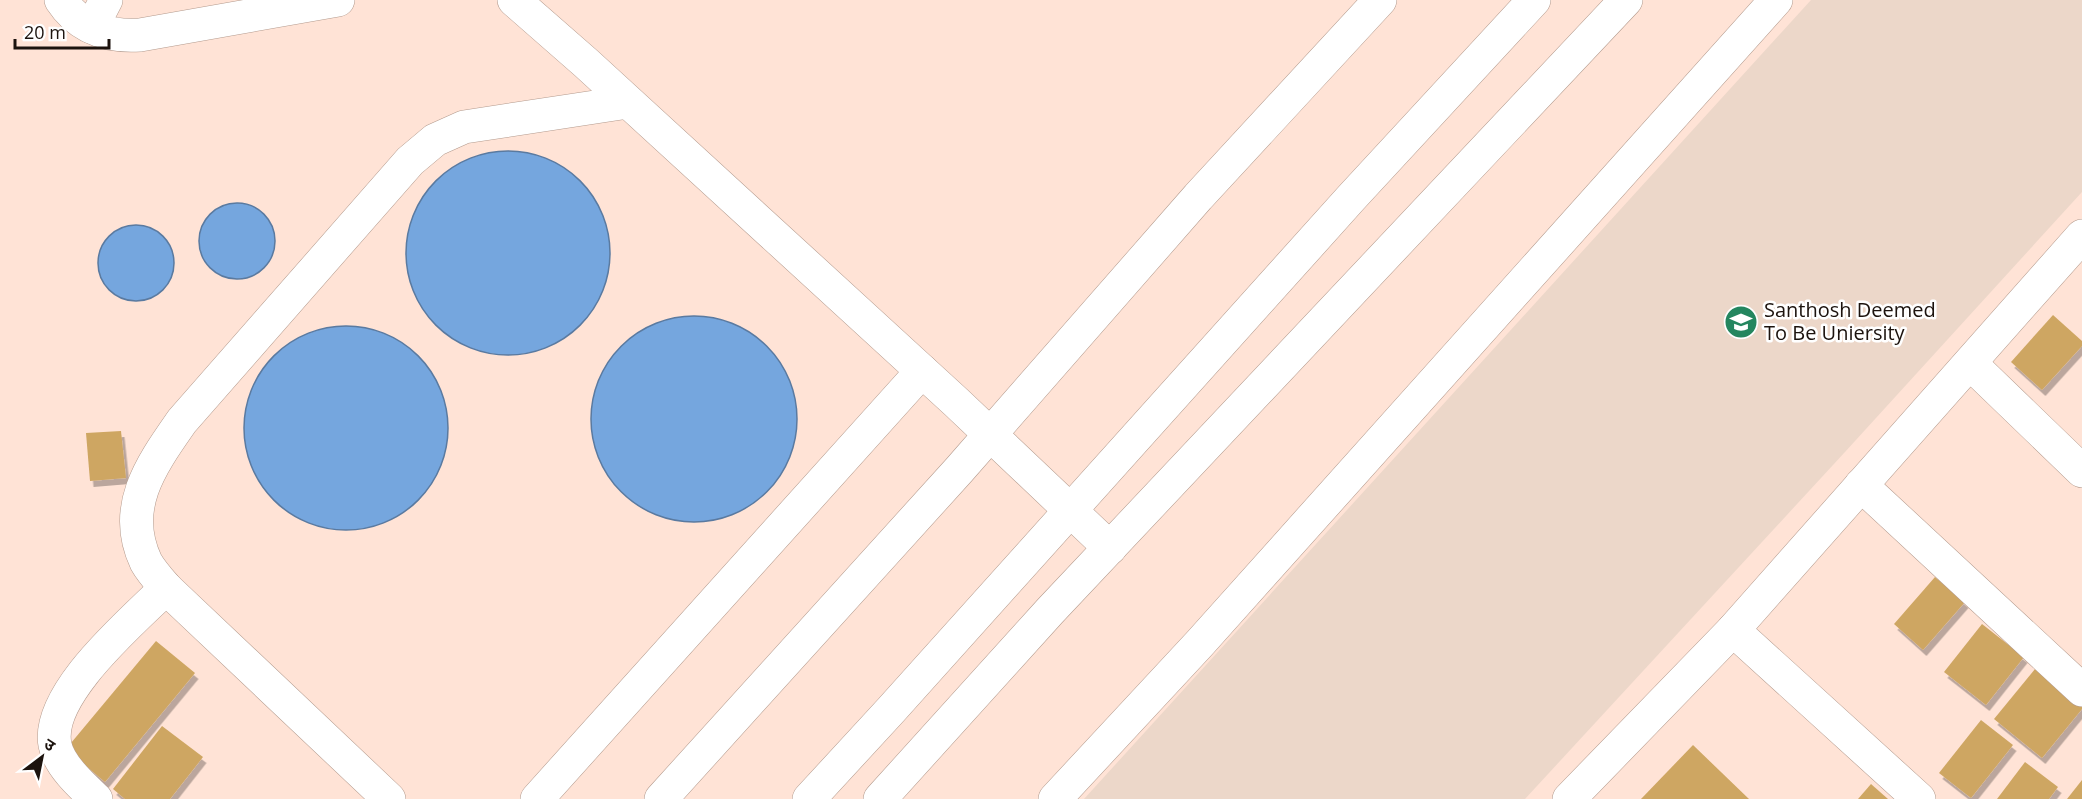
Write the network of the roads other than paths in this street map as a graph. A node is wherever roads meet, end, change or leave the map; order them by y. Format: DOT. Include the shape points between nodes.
graph roads {
  1 [pos="61,0"];
  2 [pos="338,0"];
  3 [pos="514,0"];
  4 [pos="1380,0"];
  5 [pos="1534,0"];
  6 [pos="1626,0"];
  7 [pos="1776,0"];
  8 [pos="99,14"];
  9 [pos="628,102"];
  10 [pos="2082,236"];
  11 [pos="1970,363"];
  12 [pos="922,371"];
  13 [pos="991,434"];
  14 [pos="2082,471"];
  15 [pos="1861,485"];
  16 [pos="1071,510"];
  17 [pos="1110,548"];
  18 [pos="166,588"];
  19 [pos="1733,630"];
  20 [pos="2082,690"];
  21 [pos="96,799"];
  22 [pos="389,799"];
  23 [pos="537,799"];
  24 [pos="661,799"];
  25 [pos="809,799"];
  26 [pos="880,799"];
  27 [pos="1055,799"];
  28 [pos="1569,799"];
  29 [pos="1919,799"];
  1 -- 8 [label="street" via="77,17"];
  2 -- 8 [label="street" via="140,35 107,34"];
  3 -- 9 [label="street"];
  4 -- 13 [label="street" via="1198,197"];
  5 -- 16 [label="street"];
  6 -- 17 [label="street"];
  7 -- 27 [label="street" via="1200,643"];
  9 -- 12 [label="street"];
  9 -- 18 [label="street" via="464,128 435,140 410,161 182,421 160,453 141,487 137,518 147,564"];
  10 -- 11 [label="street"];
  11 -- 14 [label="street"];
  11 -- 15 [label="street"];
  12 -- 13 [label="street"];
  12 -- 23 [label="street"];
  13 -- 16 [label="street"];
  13 -- 24 [label="street"];
  15 -- 19 [label="street"];
  15 -- 20 [label="street"];
  16 -- 17 [label="street"];
  16 -- 25 [label="street"];
  17 -- 26 [label="street"];
  18 -- 21 [label="street" via="73,685 55,726 55,745 64,764"];
  18 -- 22 [label="street"];
  19 -- 28 [label="street"];
  19 -- 29 [label="street"];
}
